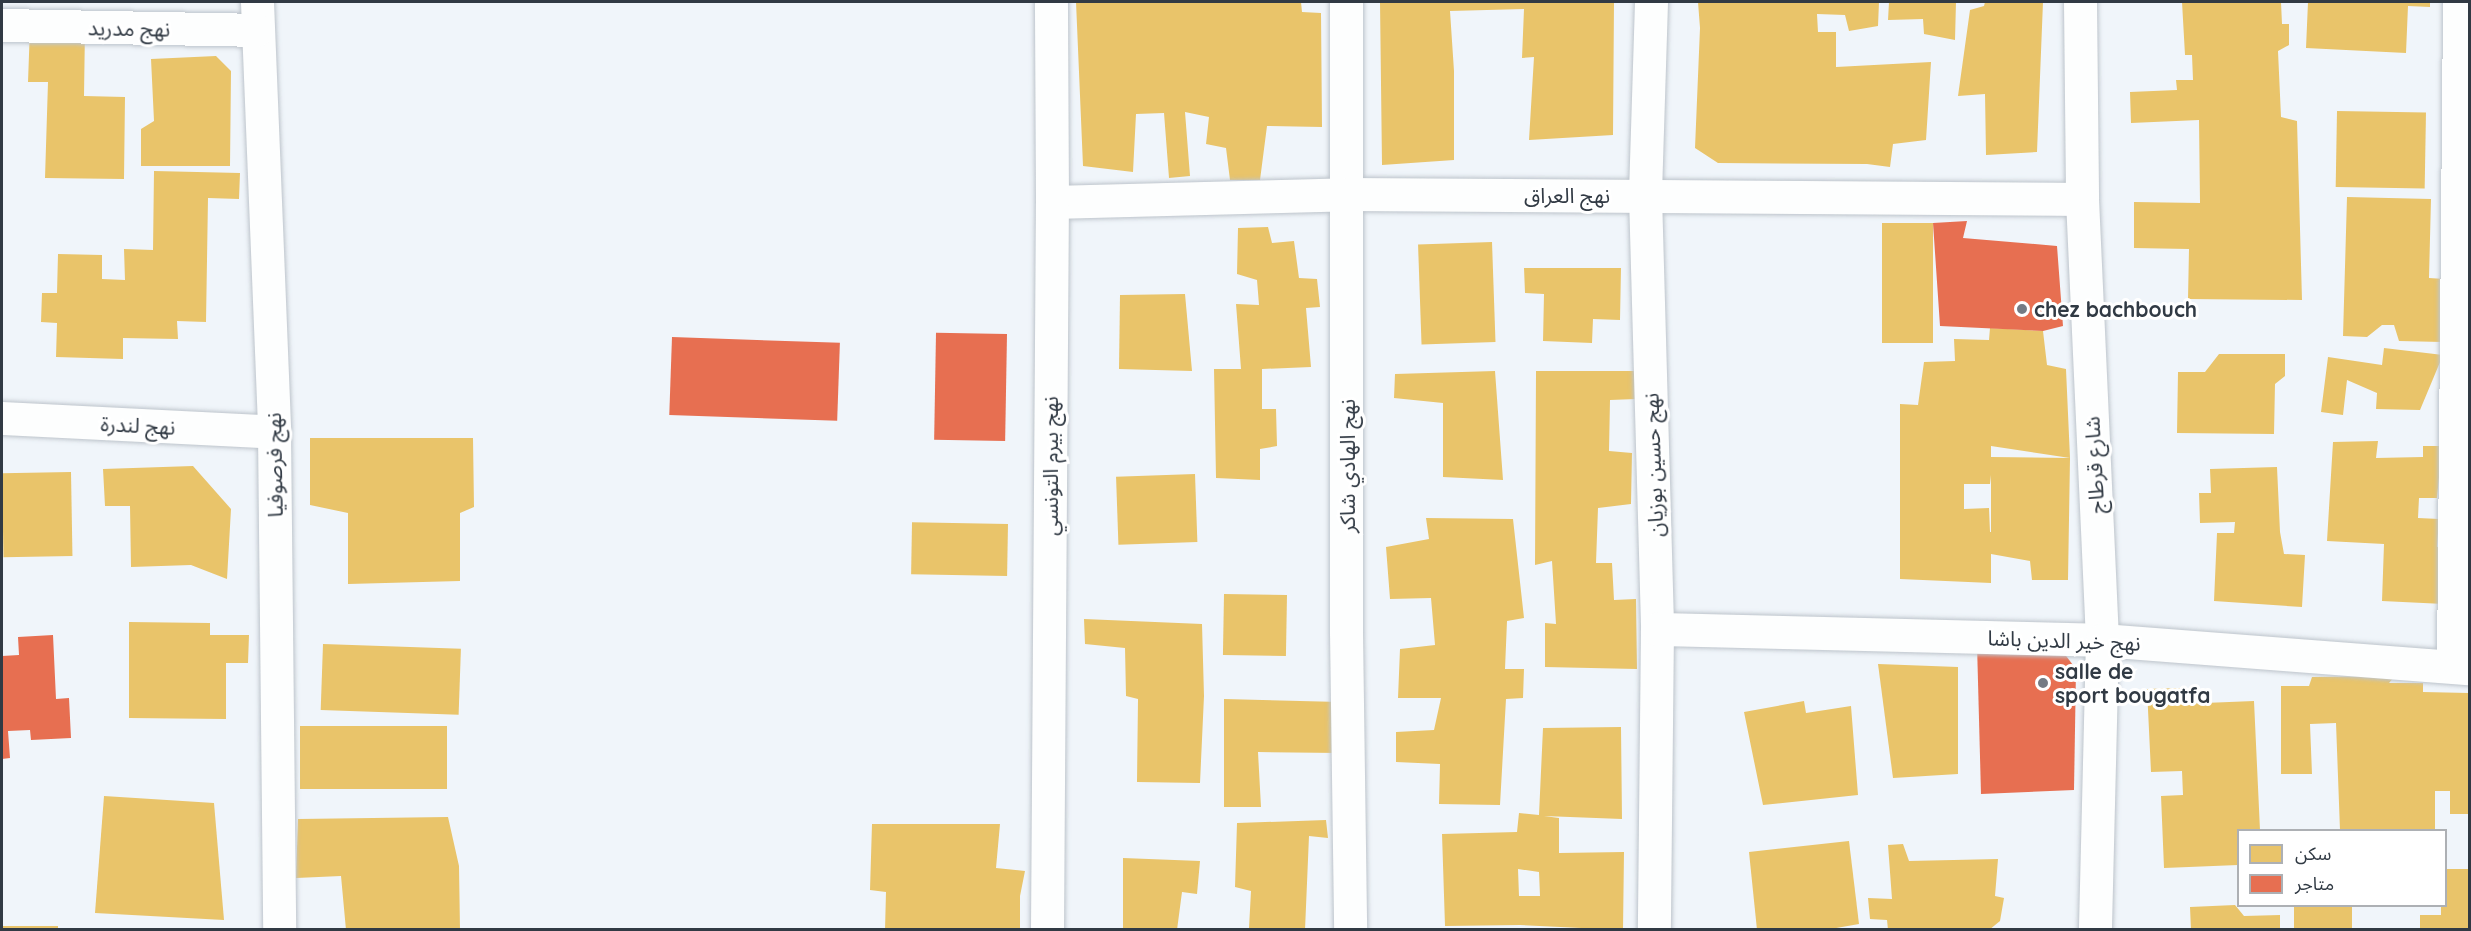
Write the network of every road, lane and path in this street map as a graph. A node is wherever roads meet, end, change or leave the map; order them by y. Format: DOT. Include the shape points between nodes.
graph roads {
  1 [pos="1051,2"];
  2 [pos="1346,2"];
  3 [pos="1651,2"];
  4 [pos="2080,2"];
  5 [pos="2459,2"];
  6 [pos="257,16"];
  7 [pos="2,25"];
  8 [pos="1348,194"];
  9 [pos="1645,195"];
  10 [pos="2082,199"];
  11 [pos="1053,202"];
  12 [pos="2,418"];
  13 [pos="274,432"];
  14 [pos="1657,629"];
  15 [pos="2102,640"];
  16 [pos="2461,667"];
  17 [pos="279,930"];
  18 [pos="1047,930"];
  19 [pos="1350,930"];
  20 [pos="1654,930"];
  21 [pos="2095,930"];
  1 -- 11 [label="street, نهج بيرم التونسي"];
  2 -- 8 [label="street, نهج الهادي شاكر"];
  3 -- 9 [label="street, نهج حسين بوزيان"];
  4 -- 10 [label="street, شارع قرطاج"];
  5 -- 16 [label="street"];
  6 -- 7 [label="street, نهج مدريد"];
  6 -- 13 [label="street, نهج فرصوفيا"];
  8 -- 9 [label="street, نهج العراق"];
  8 -- 11 [label="street, نهج العراق"];
  8 -- 19 [label="street, نهج الهادي شاكر" via="1346,632"];
  9 -- 10 [label="street, نهج العراق"];
  9 -- 14 [label="street, نهج حسين بوزيان"];
  10 -- 15 [label="street, شارع قرطاج"];
  11 -- 18 [label="street, نهج بيرم التونسي"];
  12 -- 13 [label="street, نهج لندرة"];
  13 -- 17 [label="street, نهج فرصوفيا"];
  14 -- 15 [label="street, نهج خير الدين باشا"];
  14 -- 20 [label="street, نهج حسين بوزيان"];
  15 -- 16 [label="street, نهج خير الدين باشا"];
  15 -- 21 [label="street, شارع قرطاج"];
}
